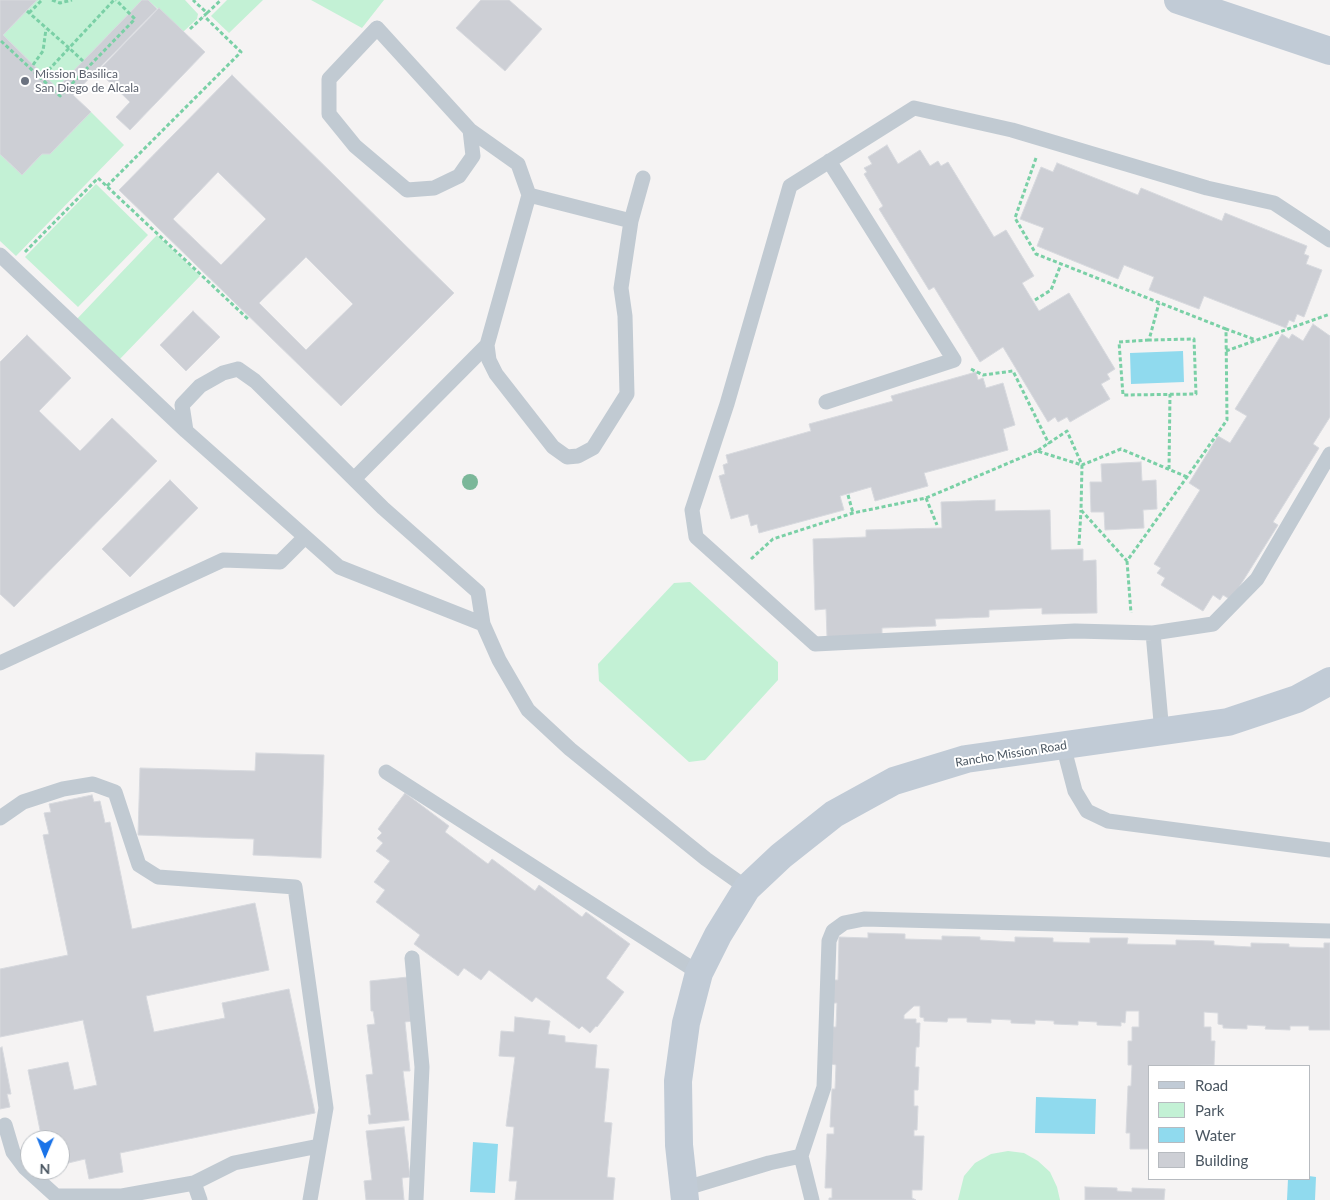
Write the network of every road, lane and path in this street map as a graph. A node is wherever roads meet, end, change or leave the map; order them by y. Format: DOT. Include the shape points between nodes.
graph roads {
  1 [pos="42,0"];
  2 [pos="52,0"];
  3 [pos="72,0"];
  4 [pos="115,0"];
  5 [pos="193,0"];
  6 [pos="220,0"];
  7 [pos="1178,0"];
  8 [pos="205,15"];
  9 [pos="46,28"];
  10 [pos="190,29"];
  11 [pos="1,41"];
  12 [pos="69,48"];
  13 [pos="1330,51"];
  14 [pos="83,61"];
  15 [pos="33,65"];
  16 [pos="44,75"];
  17 [pos="470,130"];
  18 [pos="1042,139"];
  19 [pos="829,161"];
  20 [pos="643,178"];
  21 [pos="107,186"];
  22 [pos="529,196"];
  23 [pos="631,221"];
  24 [pos="1330,240"];
  25 [pos="24,253"];
  26 [pos="0,255"];
  27 [pos="1061,264"];
  28 [pos="1035,300"];
  29 [pos="1159,303"];
  30 [pos="1330,314"];
  31 [pos="248,319"];
  32 [pos="1226,329"];
  33 [pos="1149,340"];
  34 [pos="1256,340"];
  35 [pos="487,345"];
  36 [pos="1226,351"];
  37 [pos="954,360"];
  38 [pos="1170,394"];
  39 [pos="826,402"];
  40 [pos="186,431"];
  41 [pos="1049,444"];
  42 [pos="1037,451"];
  43 [pos="1330,454"];
  44 [pos="1082,465"];
  45 [pos="1170,469"];
  46 [pos="1187,477"];
  47 [pos="354,479"];
  48 [pos="848,495"];
  49 [pos="926,498"];
  50 [pos="1080,510"];
  51 [pos="853,513"];
  52 [pos="938,525"];
  53 [pos="305,537"];
  54 [pos="1079,545"];
  55 [pos="1127,561"];
  56 [pos="736,573"];
  57 [pos="482,624"];
  58 [pos="1132,632"];
  59 [pos="1153,633"];
  60 [pos="0,663"];
  61 [pos="1330,681"];
  62 [pos="1162,733"];
  63 [pos="1063,745"];
  64 [pos="386,772"];
  65 [pos="0,818"];
  66 [pos="1330,850"];
  67 [pos="747,888"];
  68 [pos="1330,931"];
  69 [pos="412,958"];
  70 [pos="699,973"];
  71 [pos="5,1125"];
  72 [pos="319,1146"];
  73 [pos="801,1156"];
  74 [pos="194,1183"];
  75 [pos="684,1195"];
  76 [pos="200,1200"];
  77 [pos="310,1200"];
  78 [pos="416,1200"];
  79 [pos="812,1200"];
  1 -- 9 [label="path" via="28,12"];
  2 -- 3 [label="path" via="60,3"];
  4 -- 11 [label="path" via="136,19 60,96"];
  4 -- 12 [label="path"];
  5 -- 8 [label="path"];
  6 -- 8 [label="path"];
  7 -- 13 [label="main road"];
  8 -- 10 [label="path"];
  8 -- 21 [label="path" via="241,52"];
  9 -- 12 [label="path"];
  9 -- 15 [label="path" via="43,51"];
  12 -- 14 [label="path"];
  12 -- 16 [label="path"];
  17 -- 17 [label="lane" via="376,28 329,79 329,114 355,146 407,190 434,188 458,176 473,156"];
  17 -- 22 [label="lane" via="518,164"];
  18 -- 19 [label="lane" via="914,108"];
  18 -- 24 [label="lane" via="1207,188 1274,203"];
  18 -- 27 [label="path" via="1015,218 1036,254"];
  19 -- 37 [label="lane"];
  19 -- 56 [label="lane" via="790,186 727,404 692,510 696,537"];
  20 -- 23 [label="lane"];
  21 -- 25 [label="path" via="98,178"];
  21 -- 31 [label="path"];
  22 -- 23 [label="lane"];
  22 -- 35 [label="lane"];
  23 -- 35 [label="lane" via="621,288 627,394 593,448 568,457 553,447 496,374 489,360"];
  26 -- 40 [label="lane"];
  27 -- 28 [label="path" via="1051,290"];
  27 -- 29 [label="path"];
  29 -- 32 [label="path"];
  29 -- 33 [label="path"];
  30 -- 34 [label="path"];
  32 -- 34 [label="path"];
  32 -- 36 [label="path"];
  33 -- 38 [label="path" via="1194,339 1196,394"];
  33 -- 38 [label="path" via="1119,342 1123,395"];
  34 -- 36 [label="path"];
  35 -- 47 [label="lane"];
  36 -- 46 [label="path" via="1227,420"];
  37 -- 39 [label="lane"];
  37 -- 41 [label="path" via="983,375 1013,371"];
  38 -- 45 [label="path"];
  40 -- 47 [label="lane" via="182,405 200,386 238,369 256,380"];
  40 -- 53 [label="lane"];
  41 -- 42 [label="path"];
  41 -- 44 [label="path" via="1067,431"];
  42 -- 44 [label="path"];
  42 -- 49 [label="path"];
  43 -- 59 [label="lane" via="1257,579 1213,624"];
  44 -- 45 [label="path" via="1121,448"];
  44 -- 50 [label="path"];
  45 -- 46 [label="path"];
  46 -- 55 [label="path"];
  47 -- 57 [label="lane" via="478,592"];
  48 -- 51 [label="path"];
  49 -- 51 [label="path"];
  49 -- 52 [label="path"];
  50 -- 54 [label="path"];
  50 -- 55 [label="path"];
  51 -- 56 [label="path" via="773,539"];
  53 -- 57 [label="lane" via="339,567"];
  53 -- 60 [label="lane" via="280,562 223,560"];
  55 -- 58 [label="path"];
  56 -- 58 [label="lane" via="815,644 1075,631"];
  57 -- 67 [label="lane" via="528,710 706,860"];
  58 -- 59 [label="lane"];
  59 -- 62 [label="lane"];
  61 -- 62 [label="main road, Rancho Mission Road" via="1297,700 1228,722"];
  62 -- 63 [label="main road, Rancho Mission Road"];
  63 -- 66 [label="lane" via="1074,791 1087,811 1108,821"];
  63 -- 67 [label="main road, Rancho Mission Road" via="966,759 894,781 834,814"];
  64 -- 70 [label="lane"];
  65 -- 72 [label="lane" via="23,802 63,789 93,784 115,792 139,865 158,877 295,886 326,1108"];
  67 -- 70 [label="main road, Rancho Mission Road"];
  68 -- 73 [label="lane" via="874,920 844,923 838,926 829,941 824,1087"];
  69 -- 78 [label="lane" via="418,996 422,1067"];
  70 -- 75 [label="main road, Rancho Mission Road" via="686,1022 678,1081"];
  71 -- 74 [label="lane" via="13,1152 25,1168 56,1196 122,1196"];
  72 -- 74 [label="lane" via="234,1163"];
  72 -- 77 [label="lane"];
  73 -- 75 [label="lane" via="769,1163"];
  73 -- 79 [label="lane"];
  74 -- 76 [label="lane"];
}
